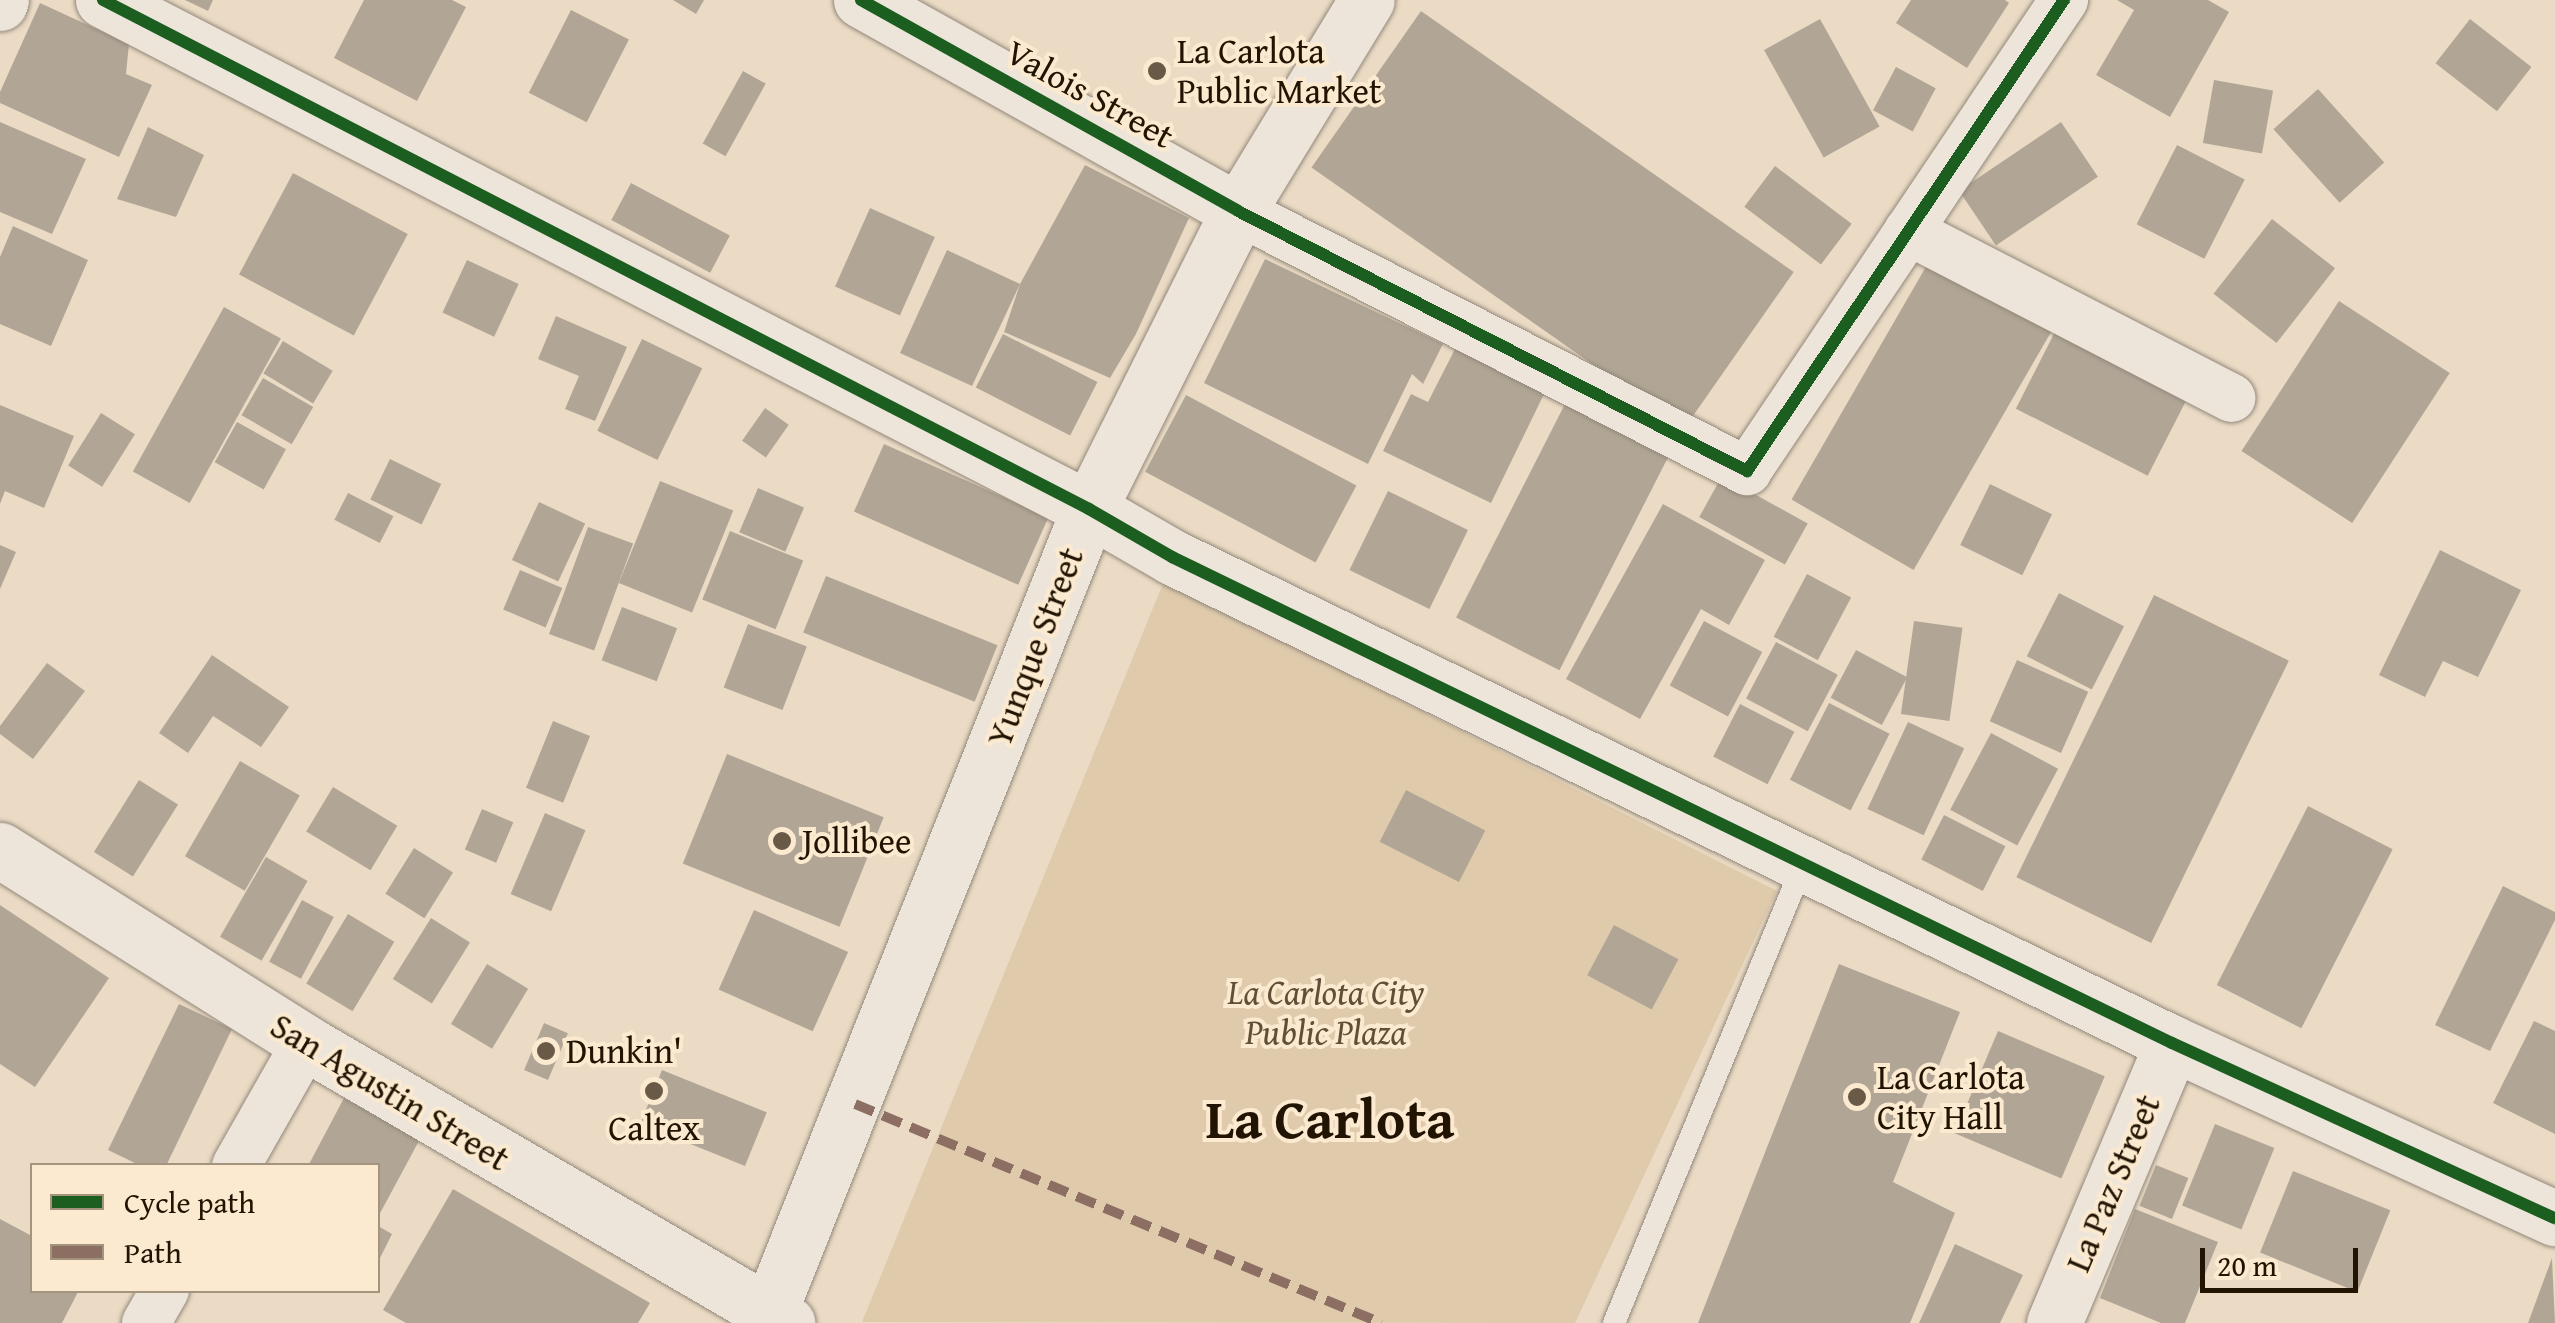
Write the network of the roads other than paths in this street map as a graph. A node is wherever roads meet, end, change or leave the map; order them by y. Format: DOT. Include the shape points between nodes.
graph roads {
  1 [pos="102,0"];
  2 [pos="861,0"];
  3 [pos="1366,0"];
  4 [pos="2064,0"];
  5 [pos="1238,211"];
  6 [pos="1908,231"];
  7 [pos="2231,398"];
  8 [pos="1089,509"];
  9 [pos="0,850"];
  10 [pos="1803,864"];
  11 [pos="306,1043"];
  12 [pos="2172,1044"];
  13 [pos="238,1163"];
  14 [pos="2555,1218"];
  15 [pos="163,1293"];
  16 [pos="774,1320"];
  17 [pos="146,1323"];
  18 [pos="1614,1323"];
  19 [pos="2054,1323"];
  1 -- 8 [label="street"];
  2 -- 5 [label="street, Valois Street"];
  3 -- 5 [label="street, Yunque Street"];
  4 -- 6 [label="street"];
  5 -- 6 [label="street" via="1747,471"];
  5 -- 8 [label="street, Yunque Street"];
  6 -- 7 [label="street"];
  8 -- 10 [label="street" via="1172,556"];
  8 -- 16 [label="street, Yunque Street"];
  9 -- 11 [label="street, San Agustin Street"];
  10 -- 12 [label="street"];
  10 -- 18 [label="lane"];
  11 -- 13 [label="street"];
  11 -- 16 [label="street, San Agustin Street"];
  12 -- 14 [label="street"];
  12 -- 19 [label="street, La Paz Street"];
  15 -- 17 [label="street"];
}
